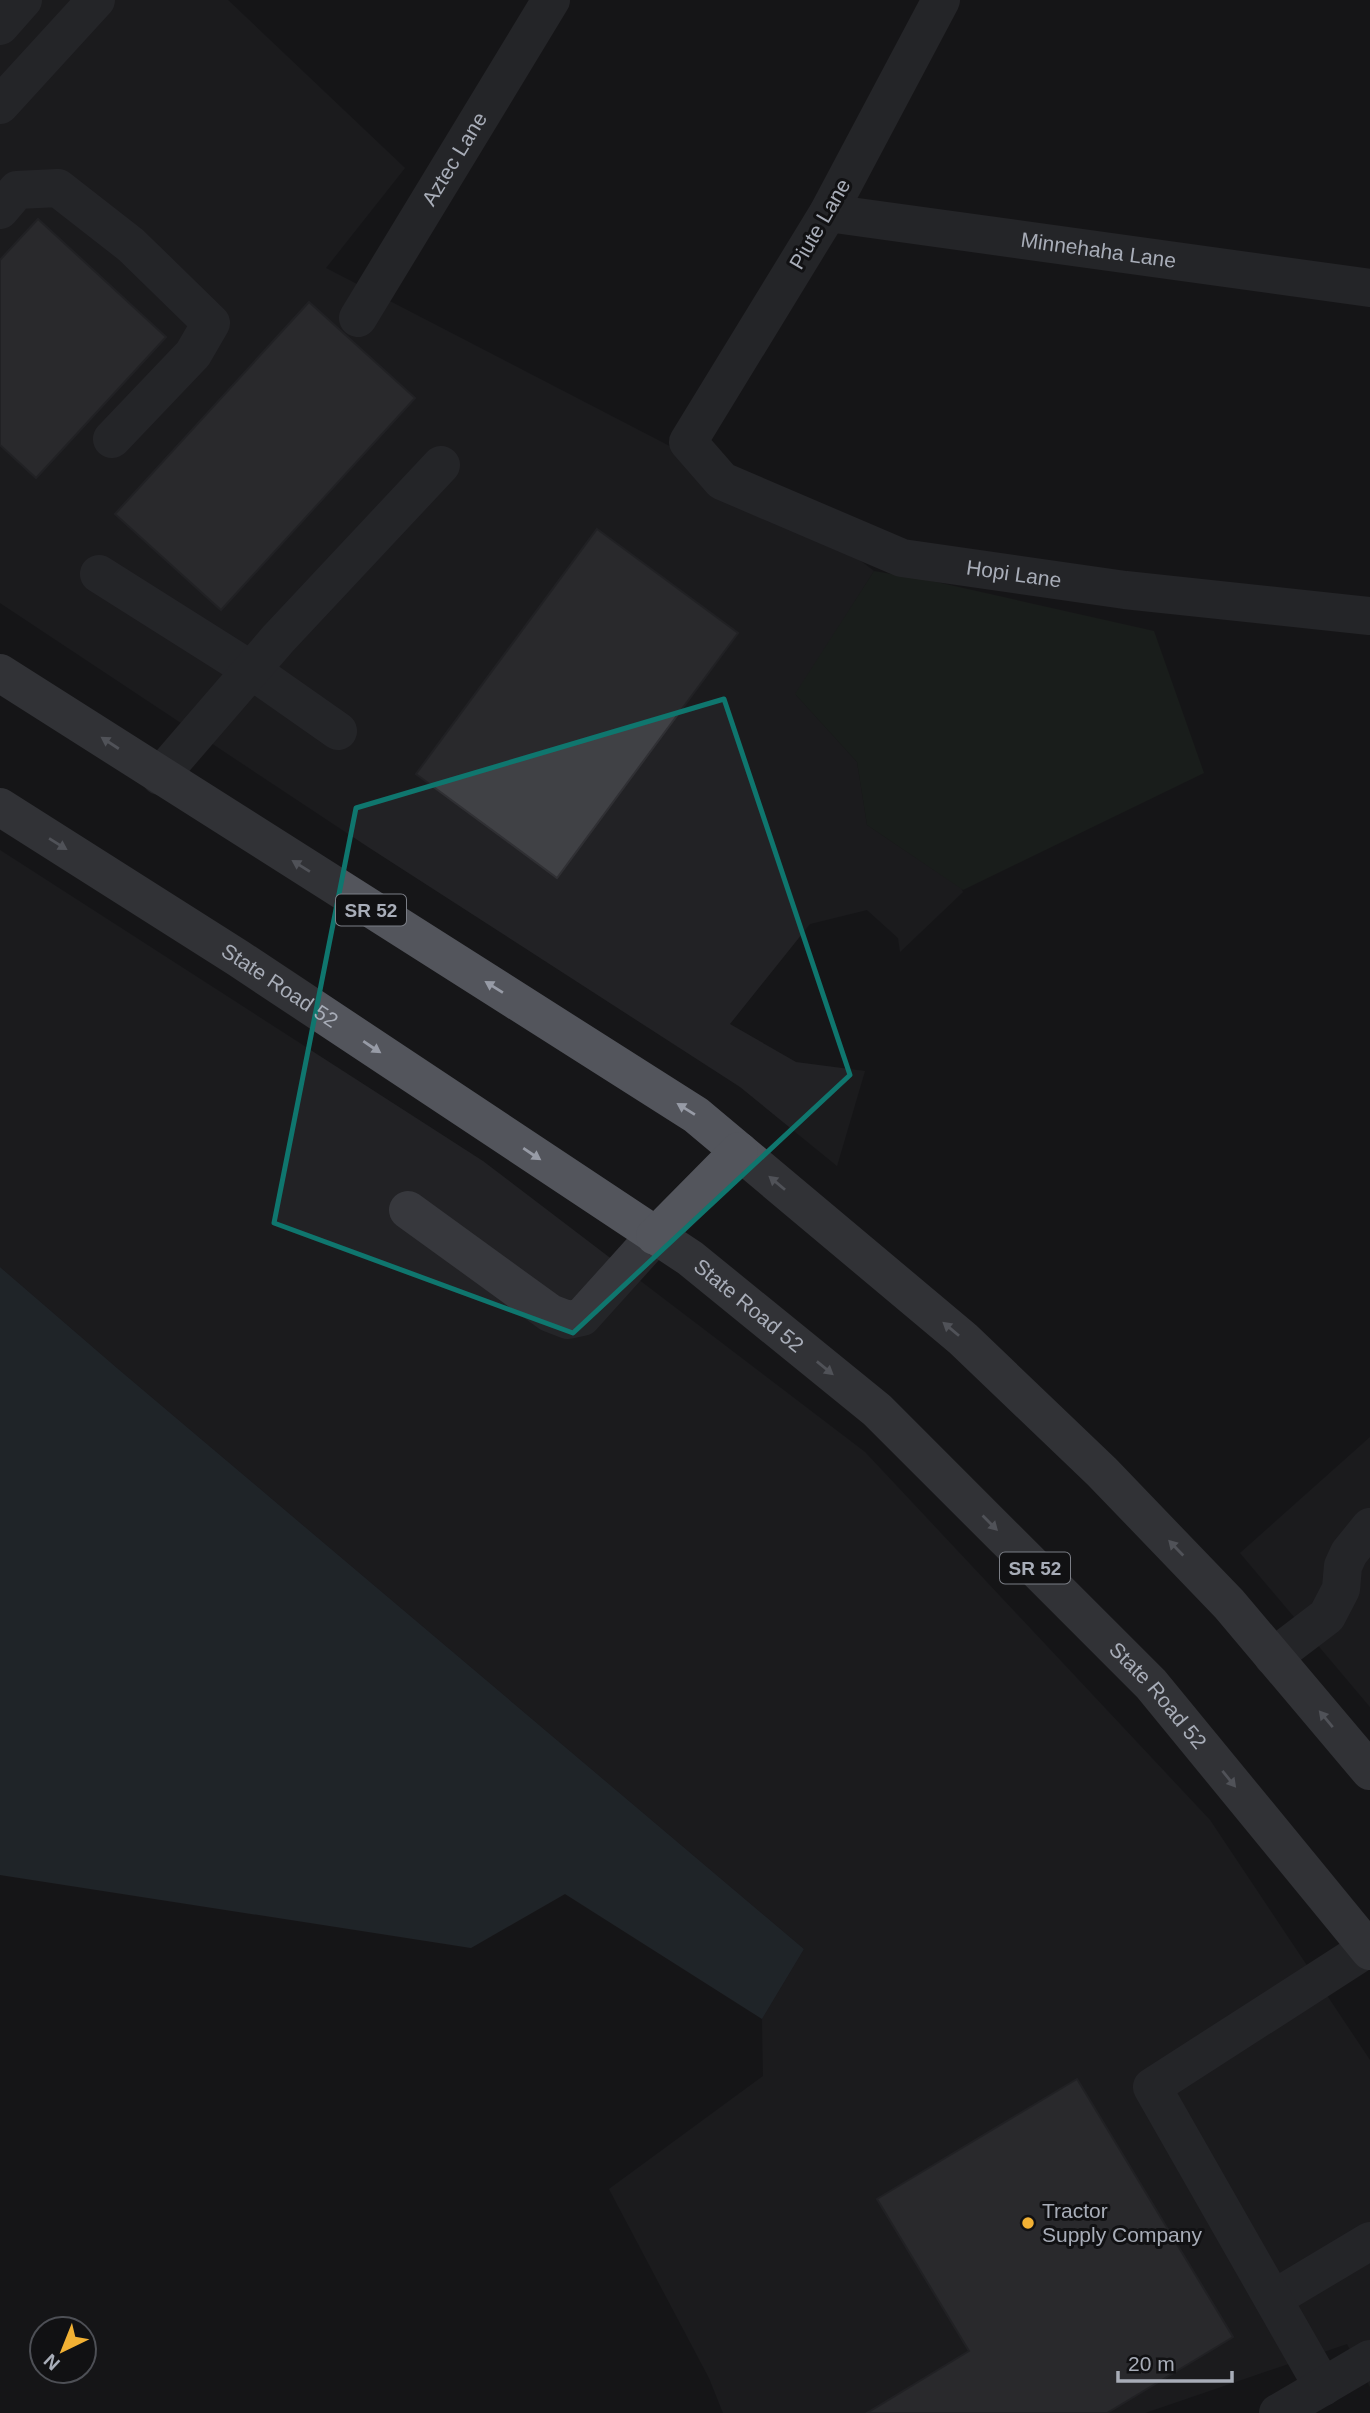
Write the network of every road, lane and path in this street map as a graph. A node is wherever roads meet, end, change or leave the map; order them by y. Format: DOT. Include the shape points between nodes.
graph roads {
  1 [pos="23,0"];
  2 [pos="96,0"];
  3 [pos="551,0"];
  4 [pos="941,0"];
  5 [pos="0,26"];
  6 [pos="0,105"];
  7 [pos="0,209"];
  8 [pos="828,213"];
  9 [pos="1370,288"];
  10 [pos="358,318"];
  11 [pos="112,439"];
  12 [pos="688,442"];
  13 [pos="441,465"];
  14 [pos="99,574"];
  15 [pos="1370,616"];
  16 [pos="251,670"];
  17 [pos="0,673"];
  18 [pos="338,730"];
  19 [pos="160,776"];
  20 [pos="0,807"];
  21 [pos="739,1151"];
  22 [pos="408,1210"];
  23 [pos="655,1236"];
  24 [pos="1370,1527"];
  25 [pos="1343,1576"];
  26 [pos="1370,1602"];
  27 [pos="1273,1657"];
  28 [pos="1370,1771"];
  29 [pos="1369,1950"];
  30 [pos="1370,2241"];
  31 [pos="1273,2299"];
  32 [pos="1370,2359"];
  33 [pos="1323,2387"];
  34 [pos="1278,2413"];
  1 -- 5 [label="street"];
  2 -- 6 [label="street"];
  3 -- 10 [label="street, Aztec Lane"];
  4 -- 8 [label="street, Piute Lane"];
  7 -- 11 [label="street" via="17,190 58,188 131,245 211,323 193,354"];
  8 -- 9 [label="street, Minnehaha Lane"];
  8 -- 12 [label="street, Piute Lane"];
  12 -- 15 [label="street, Hopi Lane" via="722,481 902,558 1125,590"];
  13 -- 16 [label="street"];
  14 -- 16 [label="street"];
  16 -- 18 [label="street"];
  16 -- 19 [label="street"];
  19 -- 17 [label="main road, SR 52, one-way"];
  21 -- 19 [label="main road, SR 52, one-way" via="696,1115"];
  20 -- 23 [label="main road, State Road 52 / SR 52, one-way" via="238,958"];
  21 -- 23 [label="main road"];
  27 -- 21 [label="main road, SR 52, one-way" via="1229,1604 1102,1472 972,1348"];
  22 -- 23 [label="street" via="550,1313 568,1321 582,1317"];
  23 -- 29 [label="main road, State Road 52 / SR 52, one-way" via="690,1258 877,1410 1142,1674"];
  24 -- 25 [label="street" via="1349,1553"];
  25 -- 26 [label="street"];
  25 -- 27 [label="street" via="1327,1616"];
  28 -- 27 [label="main road, SR 52, one-way"];
  29 -- 31 [label="street" via="1152,2087"];
  30 -- 31 [label="street"];
  31 -- 33 [label="street"];
  32 -- 33 [label="street"];
  33 -- 34 [label="street"];
}
